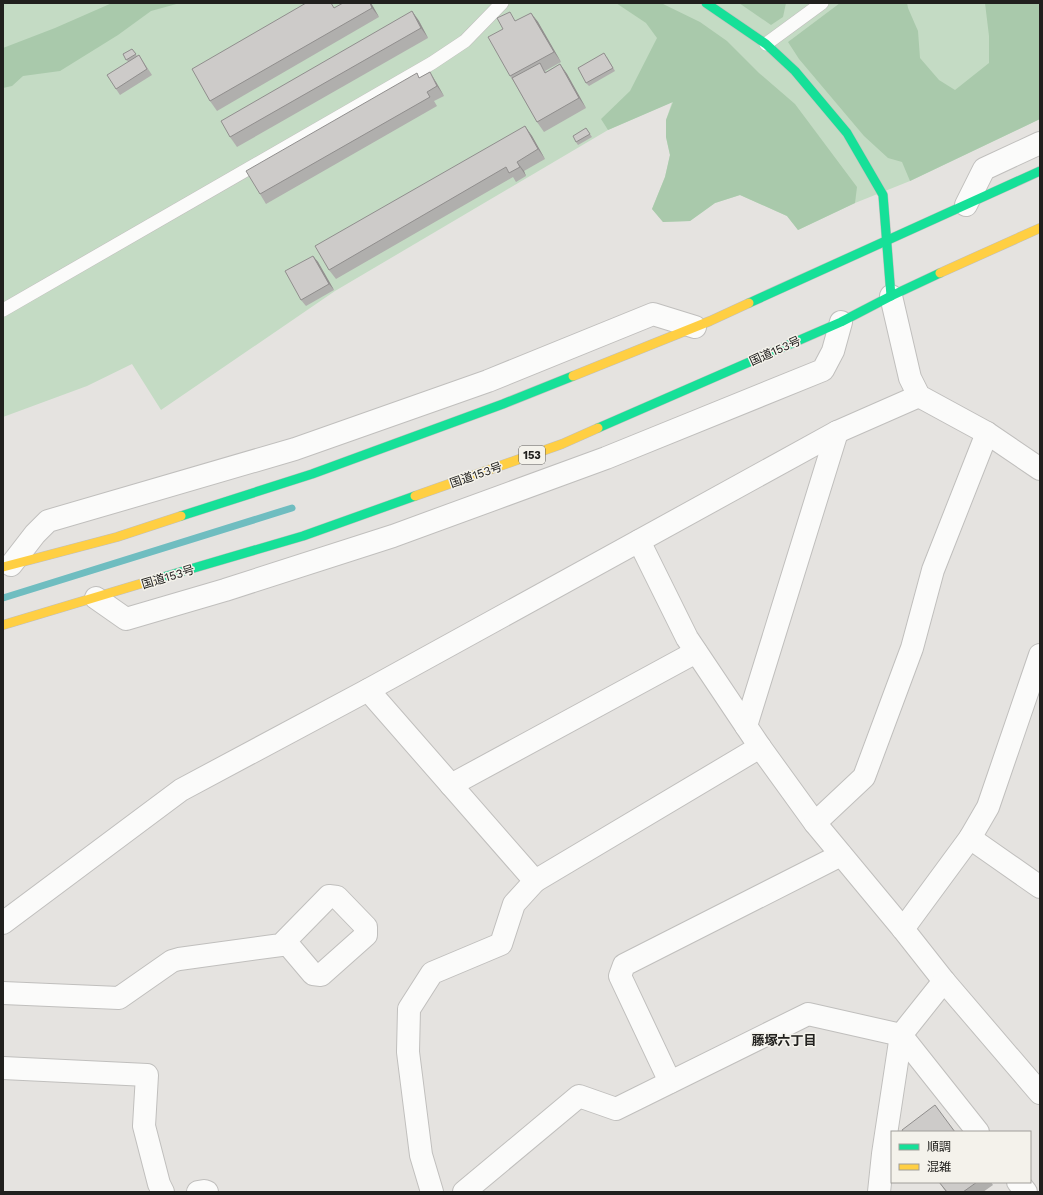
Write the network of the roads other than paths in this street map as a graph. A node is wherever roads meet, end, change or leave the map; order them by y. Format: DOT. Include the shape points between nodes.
graph roads {
  1 [pos="502,3"];
  2 [pos="706,3"];
  3 [pos="822,3"];
  4 [pos="766,44"];
  5 [pos="1040,142"];
  6 [pos="1040,171"];
  7 [pos="966,205"];
  8 [pos="1040,228"];
  9 [pos="885,241"];
  10 [pos="891,296"];
  11 [pos="3,310"];
  12 [pos="841,322"];
  13 [pos="695,327"];
  14 [pos="919,396"];
  15 [pos="350,430"];
  16 [pos="837,432"];
  17 [pos="987,433"];
  18 [pos="356,458"];
  19 [pos="1040,469"];
  20 [pos="639,541"];
  21 [pos="7,566"];
  22 [pos="96,598"];
  23 [pos="3,626"];
  24 [pos="696,652"];
  25 [pos="1040,656"];
  26 [pos="368,690"];
  27 [pos="746,726"];
  28 [pos="760,747"];
  29 [pos="451,785"];
  30 [pos="815,823"];
  31 [pos="970,838"];
  32 [pos="841,855"];
  33 [pos="535,881"];
  34 [pos="1040,887"];
  35 [pos="3,923"];
  36 [pos="903,929"];
  37 [pos="284,941"];
  38 [pos="944,981"];
  39 [pos="3,993"];
  40 [pos="901,1035"];
  41 [pos="3,1068"];
  42 [pos="670,1082"];
  43 [pos="1040,1093"];
  44 [pos="977,1131"];
  45 [pos="1019,1183"];
  46 [pos="163,1192"];
  47 [pos="198,1192"];
  48 [pos="206,1192"];
  49 [pos="432,1192"];
  50 [pos="464,1192"];
  51 [pos="879,1192"];
  52 [pos="1026,1192"];
  1 -- 11 [label="lane" via="465,41 432,63"];
  2 -- 4 [label="main road"];
  3 -- 4 [label="lane"];
  4 -- 9 [label="main road" via="795,71 846,133 883,195"];
  5 -- 7 [label="street" via="984,168"];
  6 -- 7 [label="main road"];
  7 -- 9 [label="main road"];
  8 -- 10 [label="main road, 国道153号 / 153"];
  9 -- 10 [label="main road"];
  9 -- 13 [label="main road"];
  10 -- 12 [label="main road, 国道153号 / 153"];
  10 -- 14 [label="street" via="910,378"];
  12 -- 22 [label="main road, 国道153号 / 153" via="562,444 303,536"];
  12 -- 22 [label="street" via="833,351 823,370 606,458 393,536 225,590 126,618"];
  13 -- 15 [label="street" via="653,314 488,381"];
  13 -- 18 [label="main road" via="503,404"];
  14 -- 16 [label="street"];
  14 -- 17 [label="street"];
  15 -- 18 [label="street"];
  15 -- 21 [label="street" via="295,449 48,521"];
  16 -- 20 [label="street"];
  16 -- 27 [label="street"];
  17 -- 19 [label="street"];
  17 -- 30 [label="street" via="933,570 912,648 864,777"];
  18 -- 21 [label="main road" via="118,537"];
  20 -- 24 [label="street"];
  20 -- 26 [label="street"];
  22 -- 23 [label="main road, 国道153号 / 153"];
  24 -- 27 [label="street"];
  24 -- 29 [label="street"];
  25 -- 31 [label="street" via="988,807"];
  26 -- 29 [label="street"];
  26 -- 35 [label="street" via="180,790"];
  27 -- 28 [label="street"];
  28 -- 30 [label="street"];
  28 -- 33 [label="street"];
  29 -- 33 [label="street"];
  30 -- 32 [label="street"];
  31 -- 34 [label="street"];
  31 -- 36 [label="street"];
  32 -- 36 [label="street"];
  32 -- 42 [label="street" via="624,965 620,976"];
  33 -- 49 [label="street" via="514,904 501,944 432,973 409,1009 408,1052 421,1155"];
  36 -- 38 [label="street"];
  37 -- 39 [label="street" via="281,945 172,961 119,998"];
  38 -- 40 [label="street"];
  38 -- 43 [label="street"];
  40 -- 42 [label="street" via="808,1014"];
  40 -- 44 [label="street"];
  40 -- 51 [label="street"];
  41 -- 46 [label="street" via="146,1075 144,1126"];
  42 -- 50 [label="street" via="616,1109 579,1096"];
  45 -- 52 [label="street"];
  47 -- 48 [label="street"];
}
